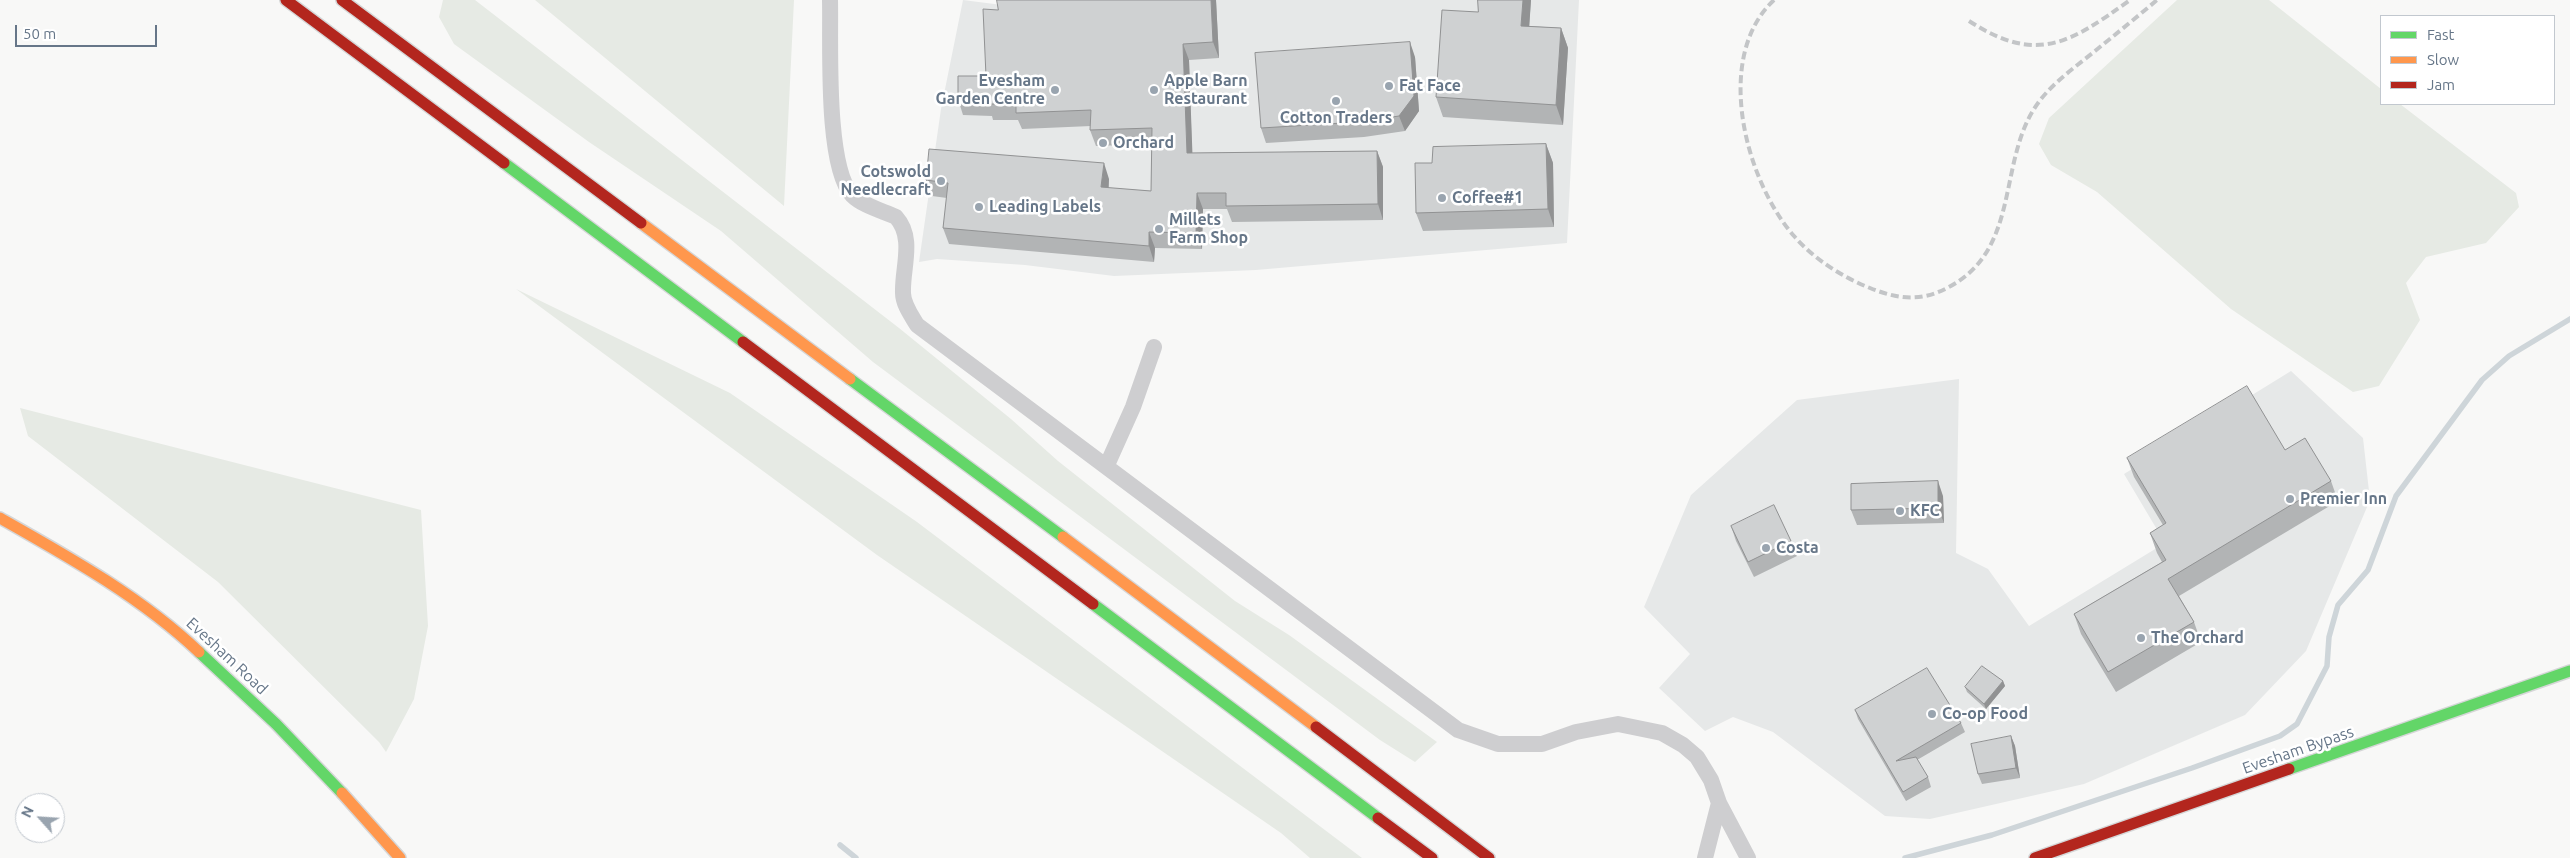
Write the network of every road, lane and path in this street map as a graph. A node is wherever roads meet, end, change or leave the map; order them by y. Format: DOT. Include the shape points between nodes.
graph roads {
  1 [pos="286,0"];
  2 [pos="342,0"];
  3 [pos="830,0"];
  4 [pos="1154,347"];
  5 [pos="1107,465"];
  6 [pos="0,518"];
  7 [pos="2570,672"];
  8 [pos="1719,803"];
  9 [pos="400,858"];
  10 [pos="1432,858"];
  11 [pos="1489,858"];
  12 [pos="1705,858"];
  13 [pos="1748,858"];
  14 [pos="2035,858"];
  1 -- 10 [label="main road"];
  2 -- 11 [label="main road"];
  3 -- 5 [label="street" via="836,151 842,175 854,196 902,223 907,251 903,294 917,325"];
  4 -- 5 [label="street" via="1133,407"];
  5 -- 8 [label="street" via="1458,730 1498,744 1542,744 1576,732 1618,724 1662,733 1697,757 1711,780"];
  6 -- 9 [label="main road, Evesham Road" via="70,557 176,630 276,724"];
  7 -- 14 [label="main road, Evesham Bypass"];
  8 -- 12 [label="street"];
  8 -- 13 [label="street"];
}
